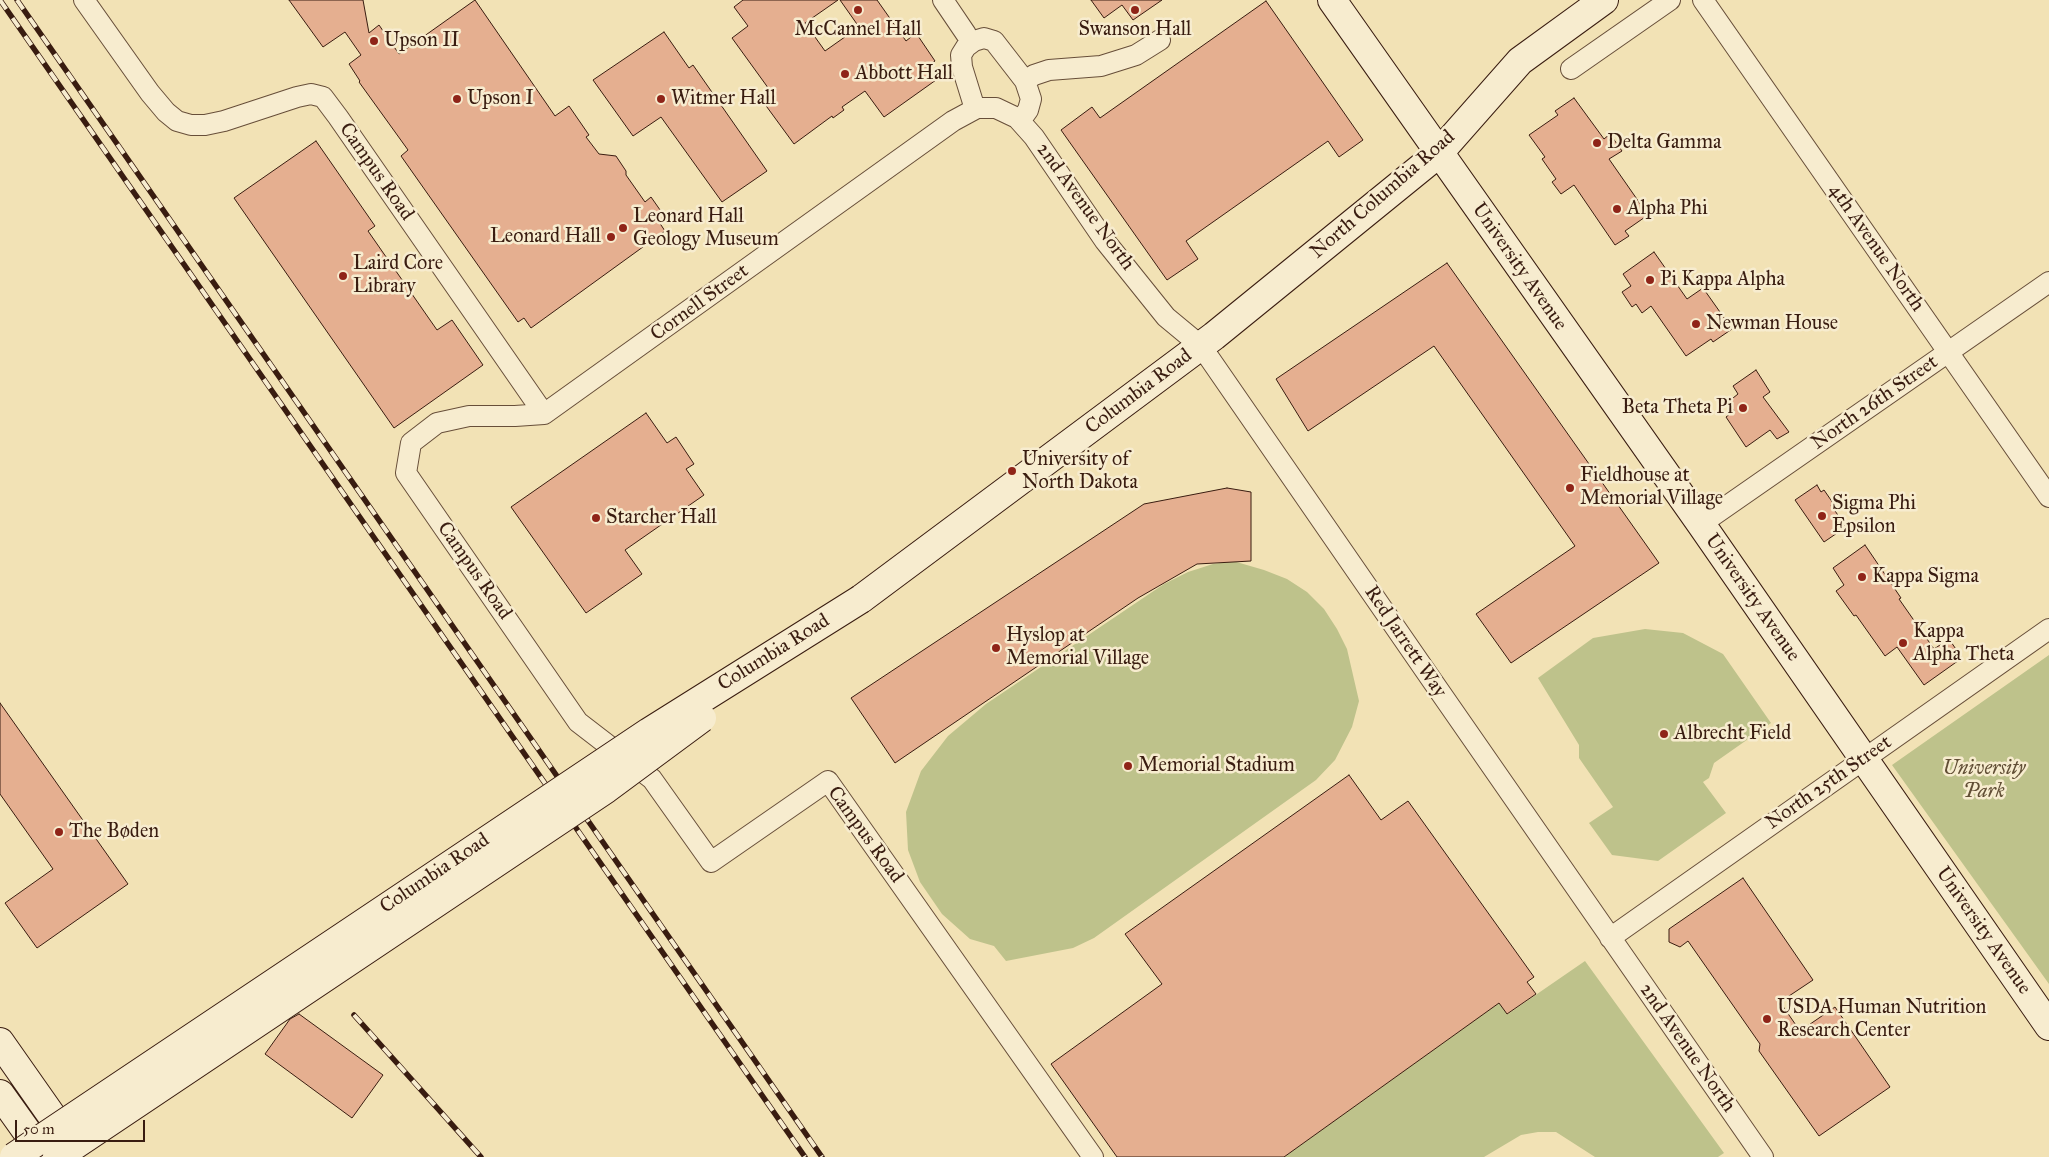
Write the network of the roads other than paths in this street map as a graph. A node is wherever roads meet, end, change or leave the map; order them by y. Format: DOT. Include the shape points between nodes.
graph roads {
  1 [pos="84,0"];
  2 [pos="943,0"];
  3 [pos="1332,0"];
  4 [pos="1604,0"];
  5 [pos="1670,0"];
  6 [pos="1703,0"];
  7 [pos="966,34"];
  8 [pos="1160,40"];
  9 [pos="1572,69"];
  10 [pos="1025,81"];
  11 [pos="975,109"];
  12 [pos="1020,121"];
  13 [pos="1438,154"];
  14 [pos="2049,282"];
  15 [pos="1201,346"];
  16 [pos="1949,352"];
  17 [pos="544,414"];
  18 [pos="2049,497"];
  19 [pos="1701,524"];
  20 [pos="861,598"];
  21 [pos="2049,629"];
  22 [pos="1863,759"];
  23 [pos="1610,938"];
  24 [pos="2049,1026"];
  25 [pos="0,1042"];
  26 [pos="0,1094"];
  27 [pos="14,1157"];
  28 [pos="45,1157"];
  29 [pos="57,1157"];
  30 [pos="81,1157"];
  31 [pos="1093,1157"];
  32 [pos="1763,1157"];
  1 -- 17 [label="street, Campus Road" via="150,93 177,120 191,125 205,124 311,94 323,98"];
  2 -- 7 [label="street"];
  3 -- 13 [label="main road, University Avenue"];
  4 -- 13 [label="main road, North Columbia Road" via="1520,61"];
  5 -- 9 [label="street"];
  6 -- 16 [label="street, 4th Avenue North"];
  8 -- 10 [label="street" via="1136,56 1101,66 1049,70"];
  10 -- 11 [label="street" via="994,41 984,38 974,41 961,56"];
  10 -- 12 [label="street" via="1031,99"];
  11 -- 12 [label="street, 2nd Avenue North" via="996,108"];
  11 -- 17 [label="street, Cornell Street" via="953,121"];
  12 -- 15 [label="street, 2nd Avenue North" via="1105,242 1166,317"];
  13 -- 15 [label="main road, North Columbia Road"];
  13 -- 19 [label="main road, University Avenue"];
  14 -- 16 [label="street, North 26th Street"];
  15 -- 20 [label="main road, Columbia Road"];
  15 -- 23 [label="street, Red Jarrett Way"];
  16 -- 18 [label="street, 4th Avenue North"];
  16 -- 19 [label="street, North 26th Street"];
  17 -- 31 [label="street, Campus Road" via="469,416 437,423 411,443 406,473 578,722 652,779 711,862 828,781"];
  19 -- 22 [label="main road, University Avenue"];
  20 -- 27 [label="main road, Columbia Road, bridge" via="649,732"];
  20 -- 29 [label="main road, Columbia Road, bridge" via="606,789"];
  21 -- 22 [label="street, North 25th Street"];
  22 -- 23 [label="street, North 25th Street"];
  22 -- 24 [label="main road, University Avenue"];
  23 -- 32 [label="street, 2nd Avenue North"];
  25 -- 30 [label="main road"];
  26 -- 28 [label="main road"];
}
